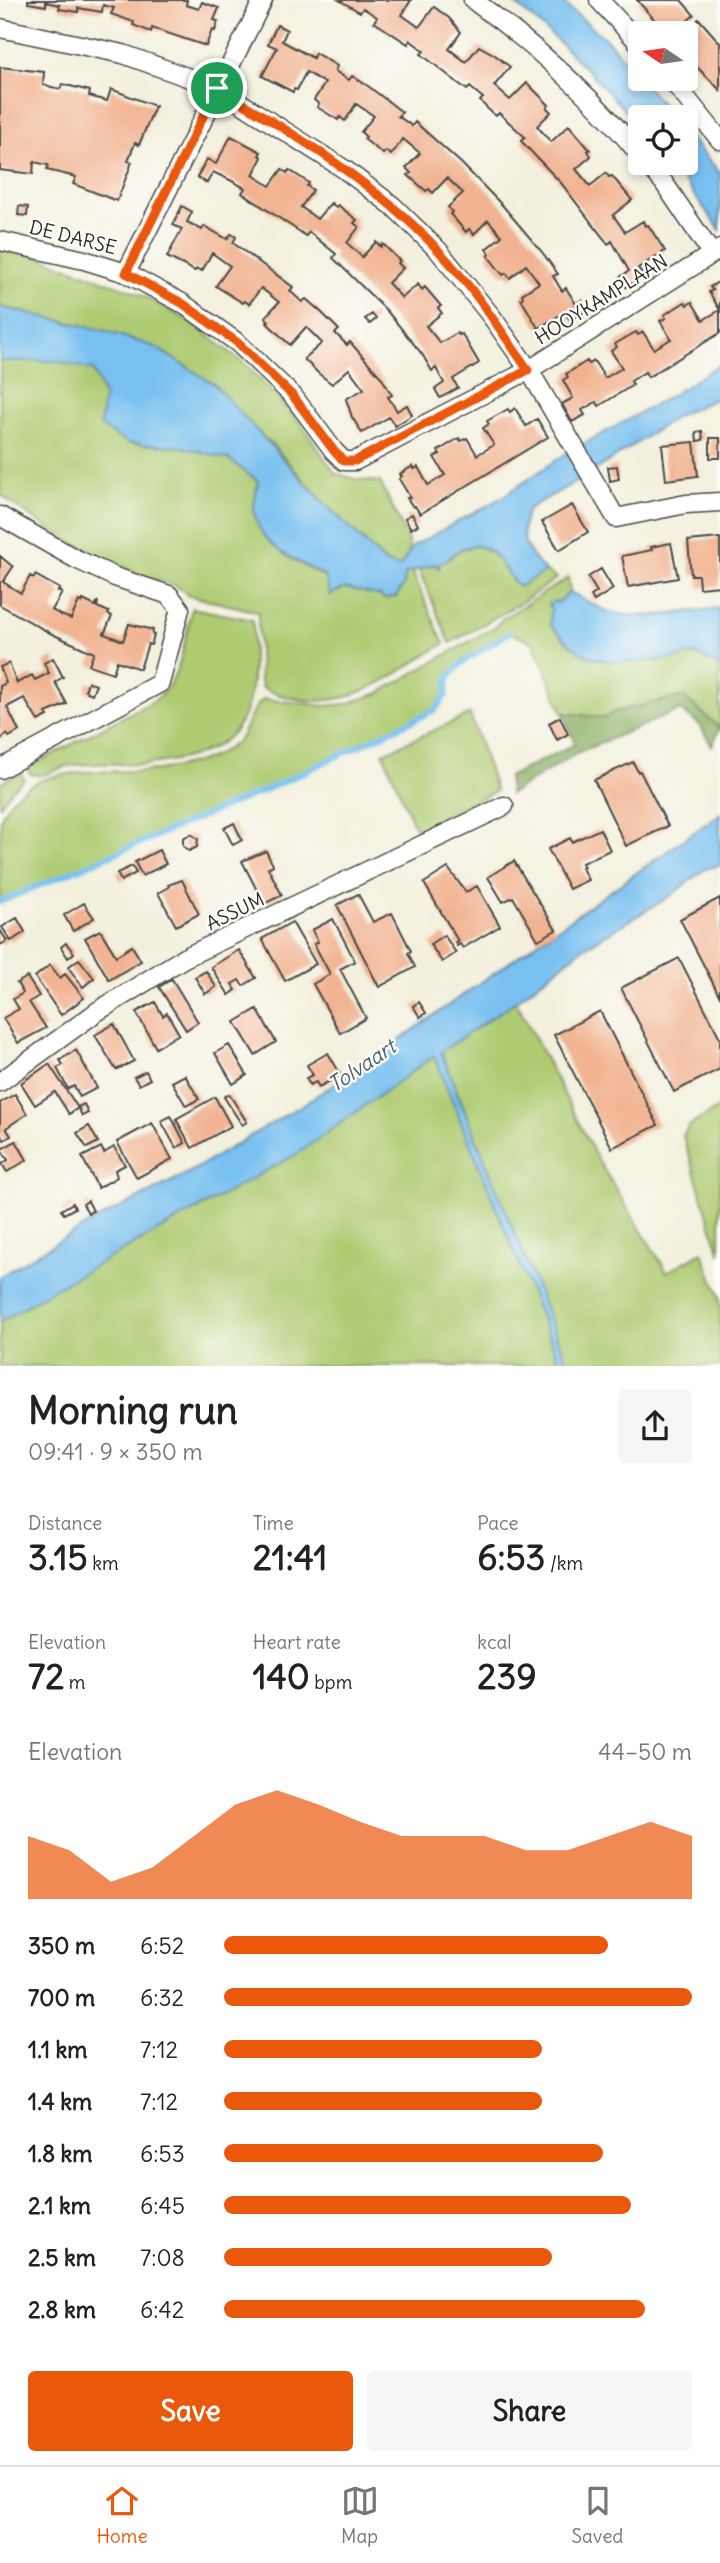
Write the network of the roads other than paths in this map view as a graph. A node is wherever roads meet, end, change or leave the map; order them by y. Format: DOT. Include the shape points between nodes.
graph roads {
  1 [pos="263,0"];
  2 [pos="473,0"];
  3 [pos="599,0"];
  4 [pos="0,28"];
  5 [pos="628,31"];
  6 [pos="217,88"];
  7 [pos="681,91"];
  8 [pos="720,140"];
  9 [pos="628,141"];
  10 [pos="657,175"];
  11 [pos="0,240"];
  12 [pos="716,252"];
  13 [pos="126,273"];
  14 [pos="528,370"];
  15 [pos="355,461"];
  16 [pos="720,502"];
  17 [pos="0,516"];
  18 [pos="0,769"];
  19 [pos="504,806"];
  20 [pos="0,1082"];
  1 -- 6 [label="street"];
  2 -- 9 [label="street" via="520,34"];
  3 -- 5 [label="street"];
  4 -- 6 [label="street" via="123,54"];
  6 -- 13 [label="street"];
  6 -- 14 [label="street" via="393,206 438,250"];
  7 -- 8 [label="street"];
  10 -- 12 [label="street"];
  11 -- 13 [label="street, DE DARSE"];
  12 -- 14 [label="street, HOOYKAMPLAAN"];
  13 -- 15 [label="street, DE DARSE" via="182,303 238,343 293,396 334,451 344,461"];
  14 -- 15 [label="street, HOOYKAMPLAAN"];
  14 -- 16 [label="street" via="616,518"];
  17 -- 18 [label="street" via="105,573 170,595 180,609 160,683"];
  19 -- 20 [label="street, ASSUM" via="184,958 98,1011"];
}
